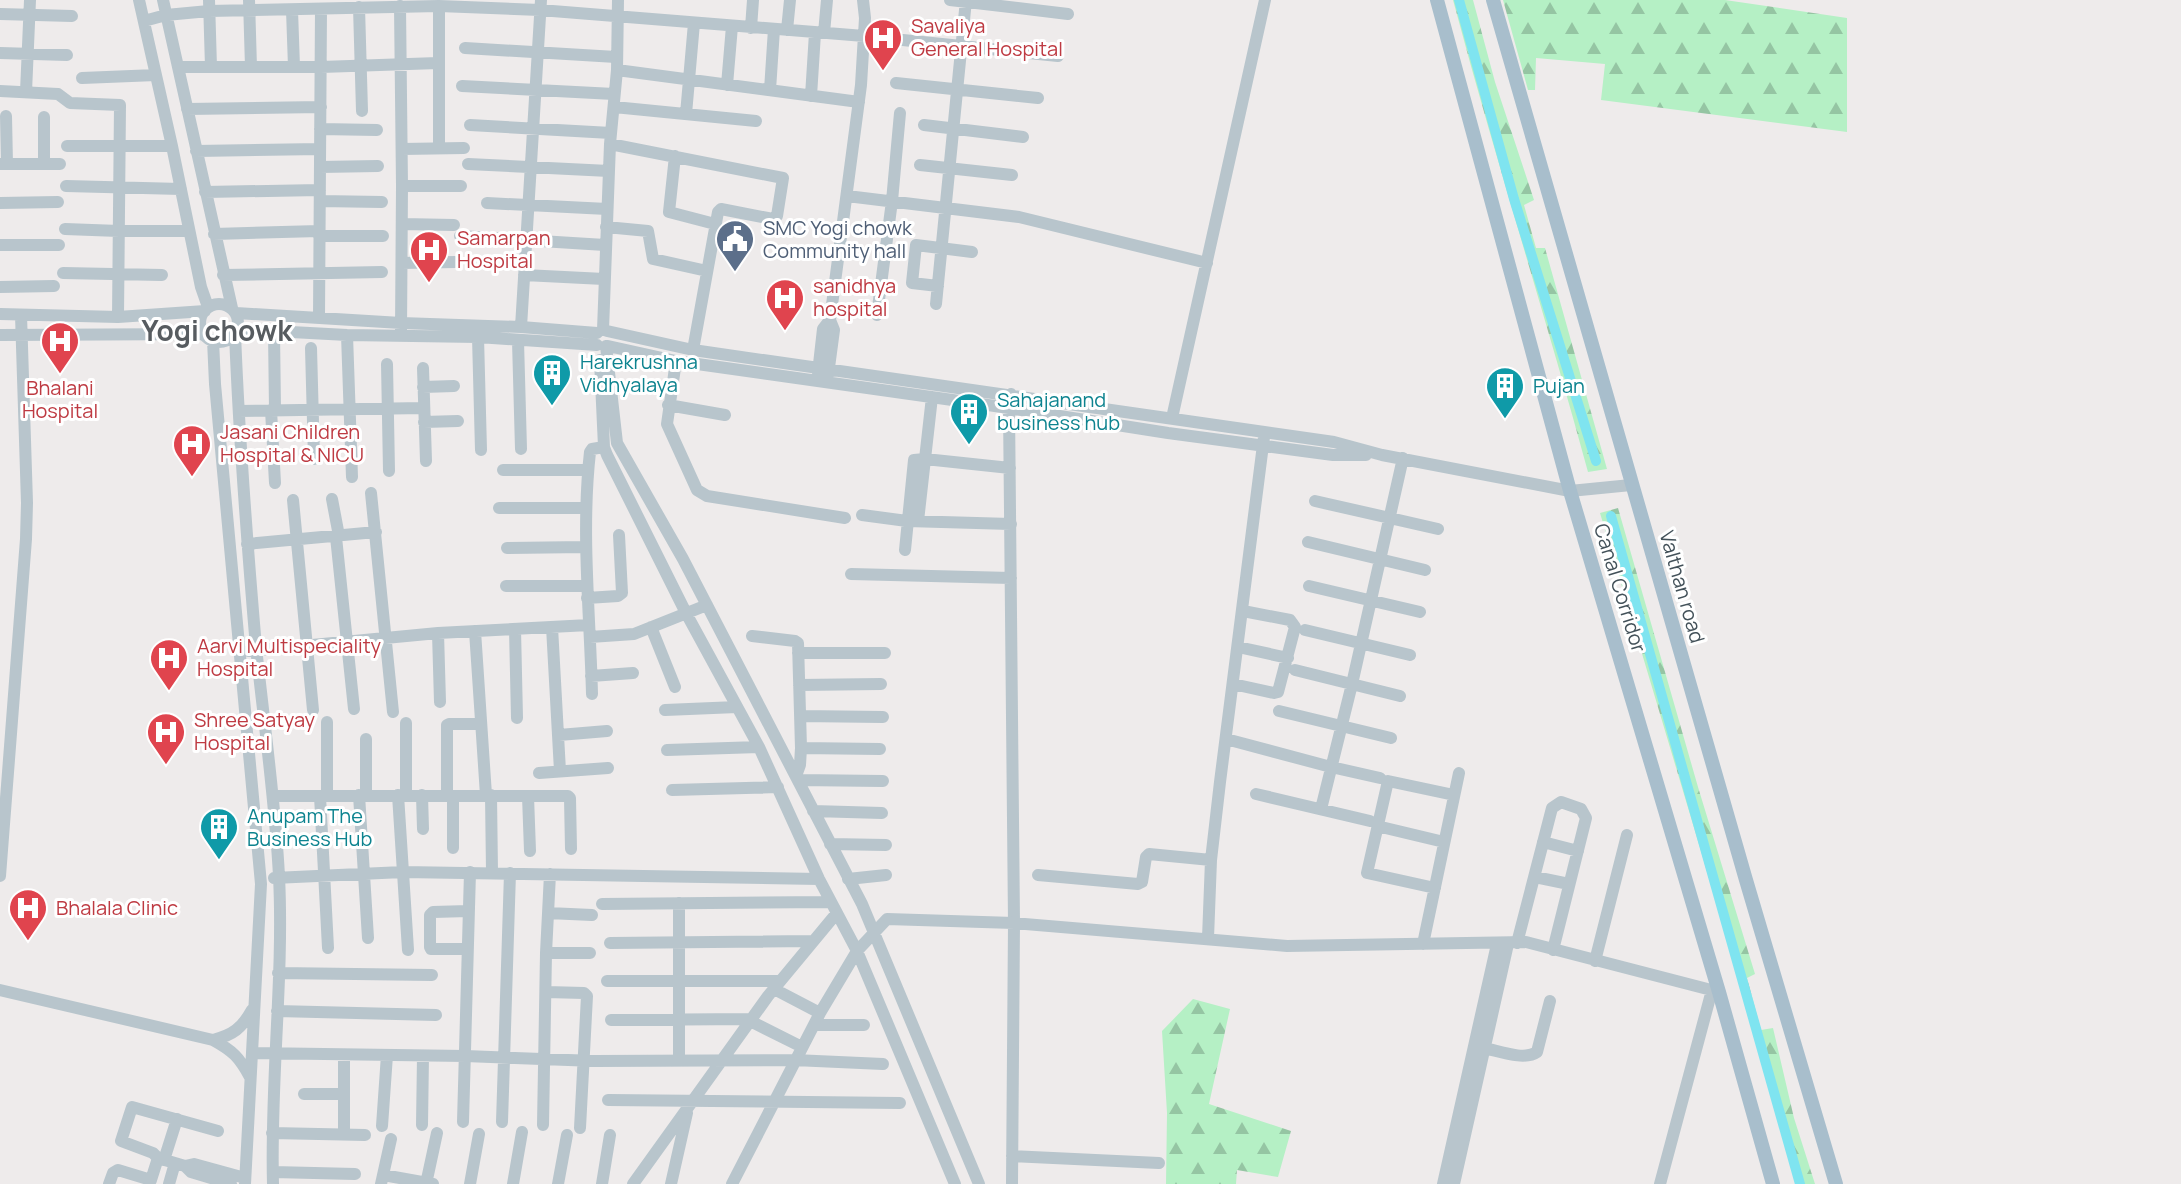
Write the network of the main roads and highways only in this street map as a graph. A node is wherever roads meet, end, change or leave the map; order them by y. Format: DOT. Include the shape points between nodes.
graph roads {
  1 [pos="1437,0"];
  2 [pos="1493,0"];
  3 [pos="1773,1184"];
  4 [pos="1836,1184"];
  1 -- 3 [label="main road, Canal Corridor" via="1570,491"];
  2 -- 4 [label="main road, Valthan road"];
}
